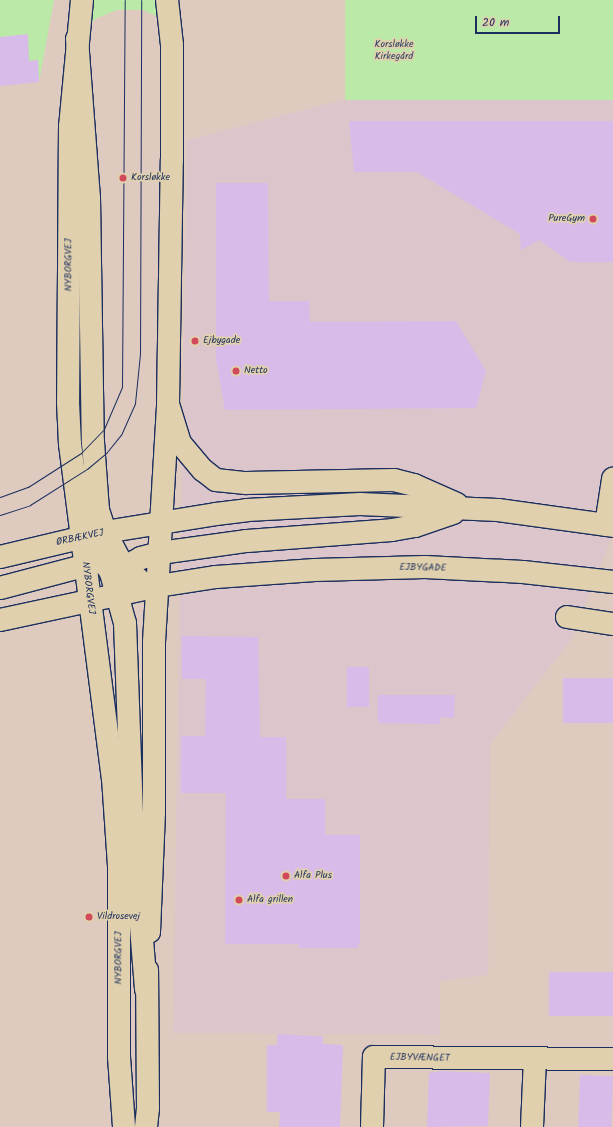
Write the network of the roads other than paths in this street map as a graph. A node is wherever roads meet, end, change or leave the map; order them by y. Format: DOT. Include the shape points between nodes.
graph roads {
  1 [pos="82,0"];
  2 [pos="167,0"];
  3 [pos="77,39"];
  4 [pos="168,404"];
  5 [pos="613,479"];
  6 [pos="465,508"];
  7 [pos="162,522"];
  8 [pos="609,526"];
  9 [pos="105,532"];
  10 [pos="82,538"];
  11 [pos="160,553"];
  12 [pos="0,557"];
  13 [pos="109,565"];
  14 [pos="613,582"];
  15 [pos="158,586"];
  16 [pos="0,588"];
  17 [pos="119,593"];
  18 [pos="90,599"];
  19 [pos="567,617"];
  20 [pos="0,620"];
  21 [pos="613,624"];
  22 [pos="146,989"];
  23 [pos="535,1059"];
  24 [pos="613,1059"];
  25 [pos="124,1127"];
  26 [pos="146,1127"];
  27 [pos="372,1127"];
  28 [pos="532,1127"];
  1 -- 3 [label="main road, NYBORGVEJ"];
  2 -- 4 [label="main road" via="172,45"];
  3 -- 9 [label="main road" via="89,198 94,484"];
  3 -- 10 [label="main road, NYBORGVEJ" via="70,126 68,402 70,444"];
  4 -- 6 [label="main road" via="180,443 203,470 216,480 246,483 394,480 414,485"];
  4 -- 7 [label="main road"];
  5 -- 8 [label="main road"];
  6 -- 7 [label="main road" via="360,504 247,510"];
  6 -- 8 [label="main road" via="498,510"];
  6 -- 11 [label="main road" via="415,526 392,530 247,541"];
  7 -- 9 [label="main road, ØRBÆKVEJ"];
  7 -- 11 [label="main road"];
  7 -- 13 [label="main road" via="144,542"];
  9 -- 10 [label="main road, ØRBÆKVEJ"];
  9 -- 13 [label="main road"];
  10 -- 12 [label="main road, ØRBÆKVEJ"];
  10 -- 13 [label="main road, NYBORGVEJ"];
  11 -- 13 [label="main road"];
  11 -- 15 [label="main road"];
  13 -- 15 [label="main road" via="144,584"];
  13 -- 16 [label="main road"];
  13 -- 17 [label="main road"];
  13 -- 18 [label="main road"];
  14 -- 15 [label="main road, EJBYGADE" via="523,572 425,567 308,570 216,577"];
  15 -- 17 [label="main road, EJBYGADE"];
  15 -- 22 [label="main road" via="153,668 154,812"];
  17 -- 18 [label="main road, EJBYGADE"];
  17 -- 22 [label="main road" via="126,642 132,815"];
  18 -- 20 [label="main road"];
  18 -- 25 [label="main road, NYBORGVEJ" via="113,778 118,858 119,1057"];
  19 -- 21 [label="main road"];
  22 -- 26 [label="main road"];
  23 -- 24 [label="main road, EJBYVÆNGET"];
  23 -- 27 [label="main road, EJBYVÆNGET" via="374,1057"];
  23 -- 28 [label="main road"];
}
